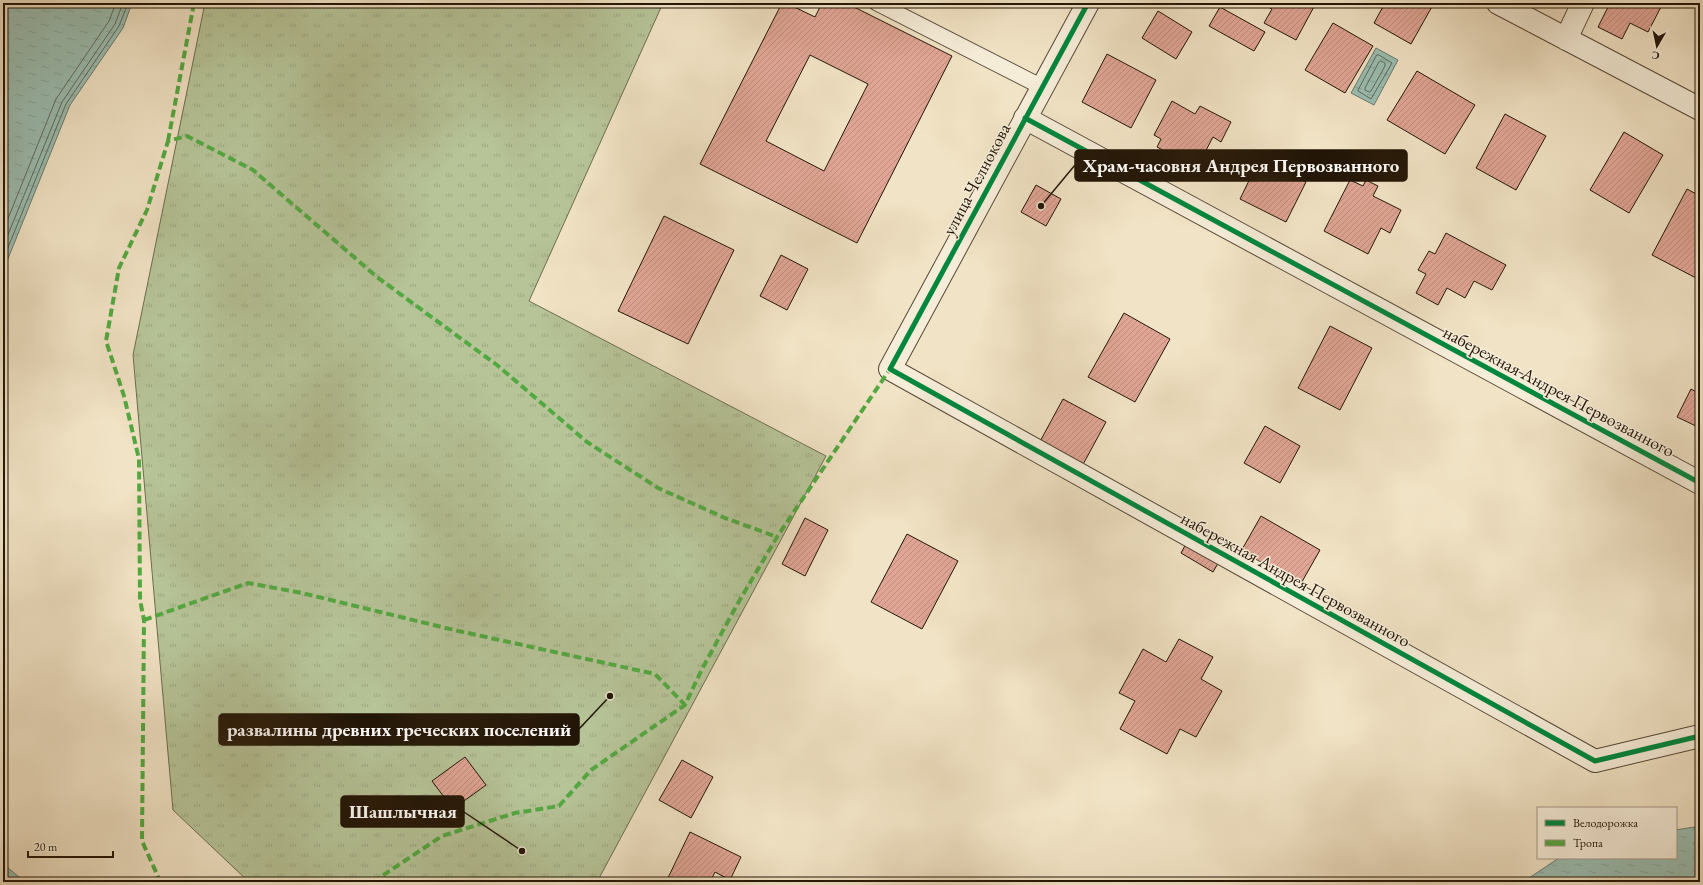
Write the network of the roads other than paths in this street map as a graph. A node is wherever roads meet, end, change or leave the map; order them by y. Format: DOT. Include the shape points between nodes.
graph roads {
  1 [pos="877,3"];
  2 [pos="1088,3"];
  3 [pos="1498,3"];
  4 [pos="1583,3"];
  5 [pos="1566,39"];
  6 [pos="1042,87"];
  7 [pos="1700,109"];
  8 [pos="1025,118"];
  9 [pos="890,369"];
  10 [pos="1700,483"];
  11 [pos="1700,736"];
  1 -- 6 [label="lane"];
  2 -- 6 [label="street, улица Челнокова"];
  3 -- 5 [label="street"];
  4 -- 5 [label="street"];
  5 -- 7 [label="street"];
  6 -- 8 [label="street, улица Челнокова"];
  8 -- 9 [label="street, улица Челнокова"];
  8 -- 10 [label="street, набережная Андрея Первозванного"];
  9 -- 11 [label="street, набережная Андрея Первозванного" via="1595,761"];
}
